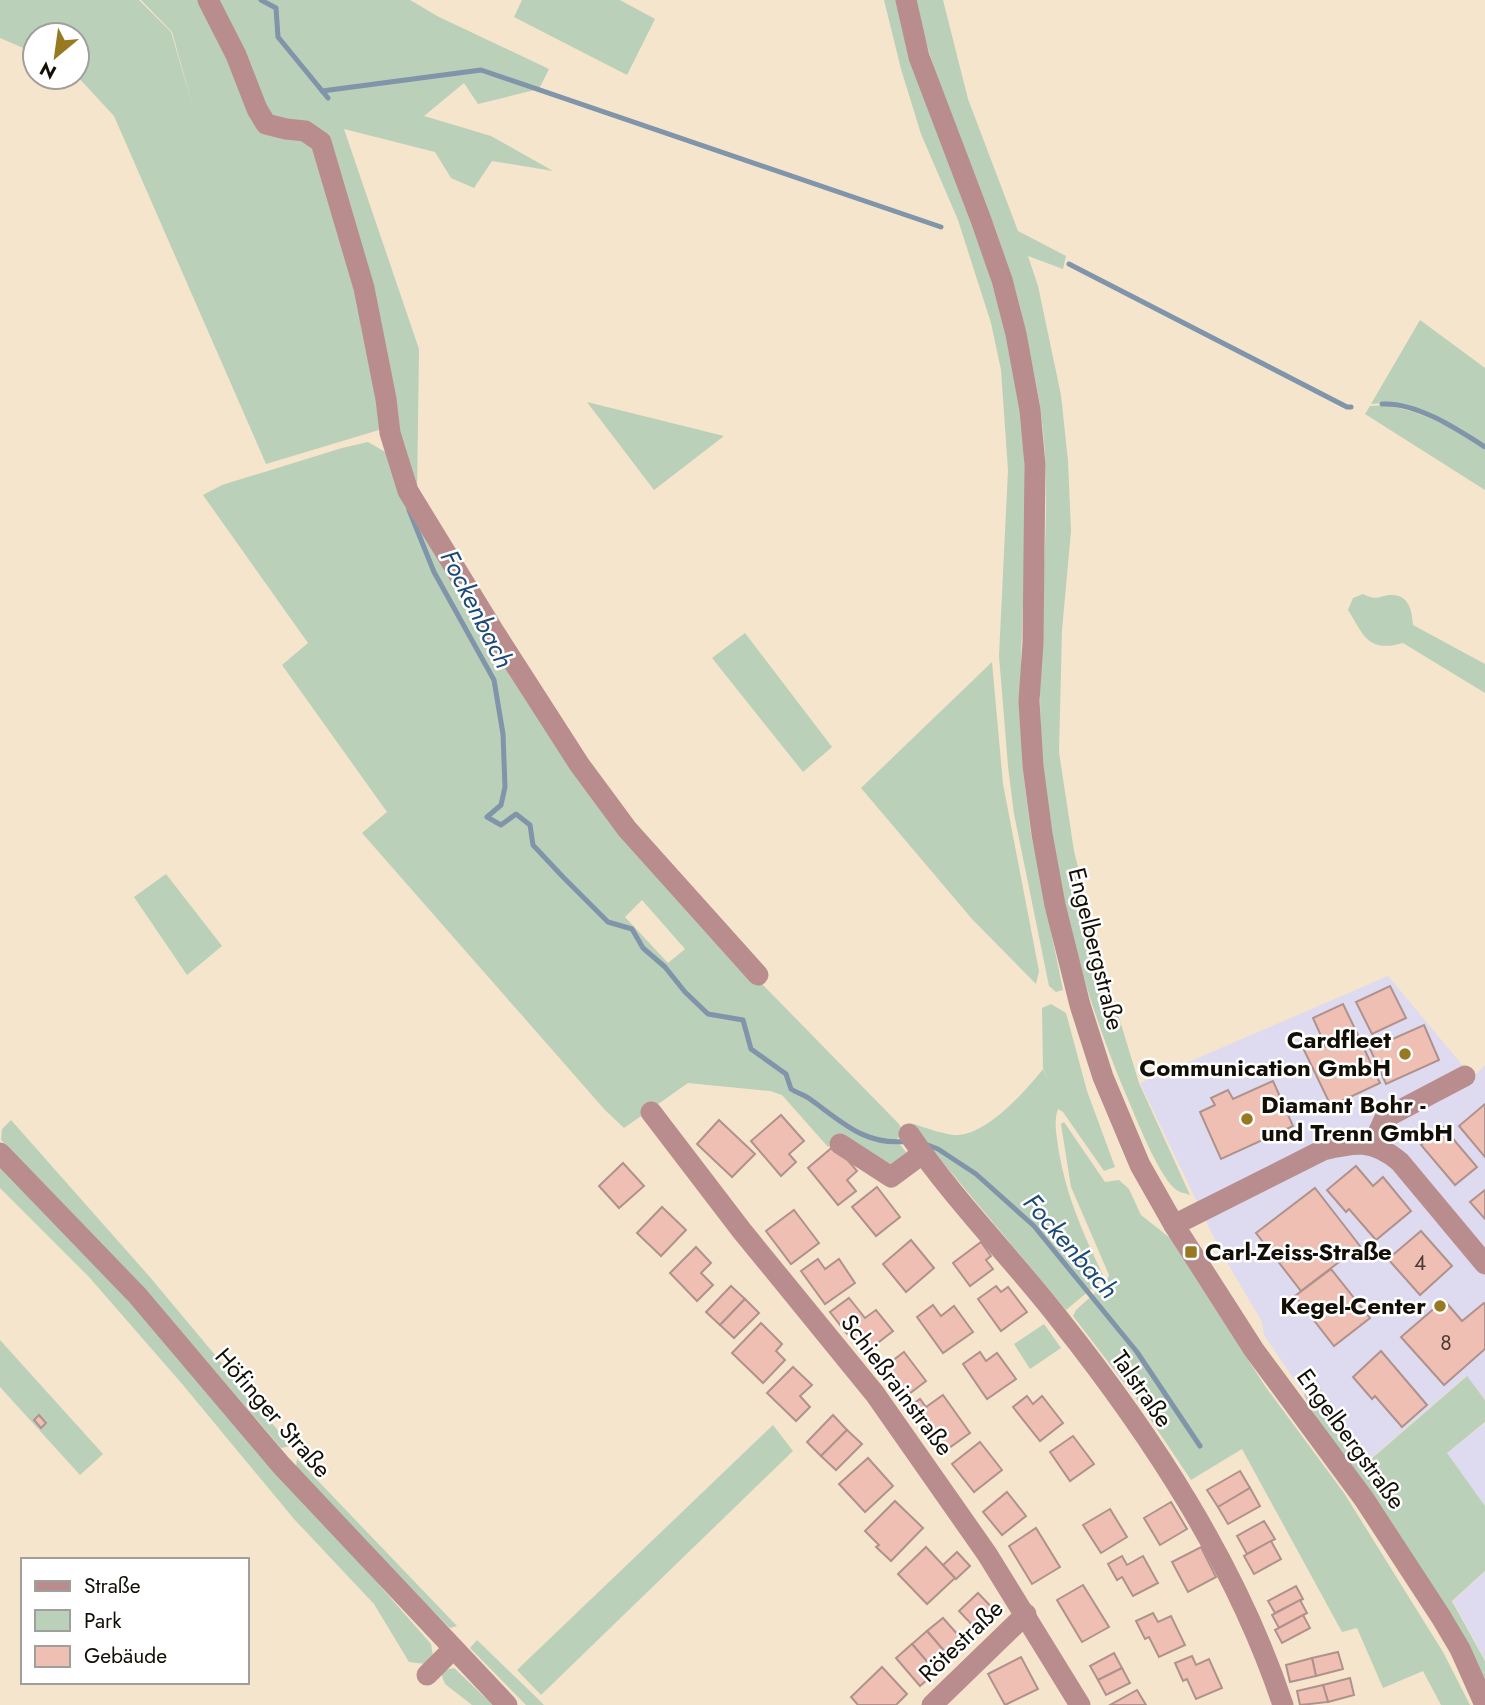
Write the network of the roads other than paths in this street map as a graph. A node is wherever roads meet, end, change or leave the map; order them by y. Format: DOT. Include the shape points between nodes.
graph roads {
  1 [pos="208,0"];
  2 [pos="906,0"];
  3 [pos="758,975"];
  4 [pos="1465,1076"];
  5 [pos="651,1112"];
  6 [pos="840,1144"];
  7 [pos="1373,1144"];
  8 [pos="0,1153"];
  9 [pos="1174,1225"];
  10 [pos="1485,1264"];
  11 [pos="1026,1614"];
  12 [pos="453,1649"];
  13 [pos="427,1675"];
  14 [pos="507,1705"];
  15 [pos="932,1705"];
  16 [pos="1080,1705"];
  17 [pos="1283,1705"];
  18 [pos="1485,1705"];
  1 -- 3 [label="street" via="266,124 305,131 321,142 365,288 390,433 408,491 579,764 627,829"];
  2 -- 9 [label="street, Engelbergstraße" via="919,57 998,268 1030,410 1035,465 1029,701 1033,766 1055,905 1103,1077 1140,1165"];
  4 -- 7 [label="street" via="1385,1118"];
  5 -- 11 [label="street, Schießrainstraße" via="875,1394"];
  6 -- 17 [label="street, Talstraße" via="891,1177 914,1160 915,1143 1060,1320 1212,1541"];
  7 -- 9 [label="street" via="1323,1150"];
  7 -- 10 [label="street" via="1400,1162"];
  8 -- 12 [label="street, Höfinger Straße" via="137,1295 281,1465"];
  9 -- 18 [label="street, Engelbergstraße" via="1254,1350 1364,1499 1441,1616"];
  11 -- 15 [label="street, Rötestraße"];
  11 -- 16 [label="street, Schießrainstraße"];
  12 -- 13 [label="street"];
  12 -- 14 [label="street, Höfinger Straße"];
}
